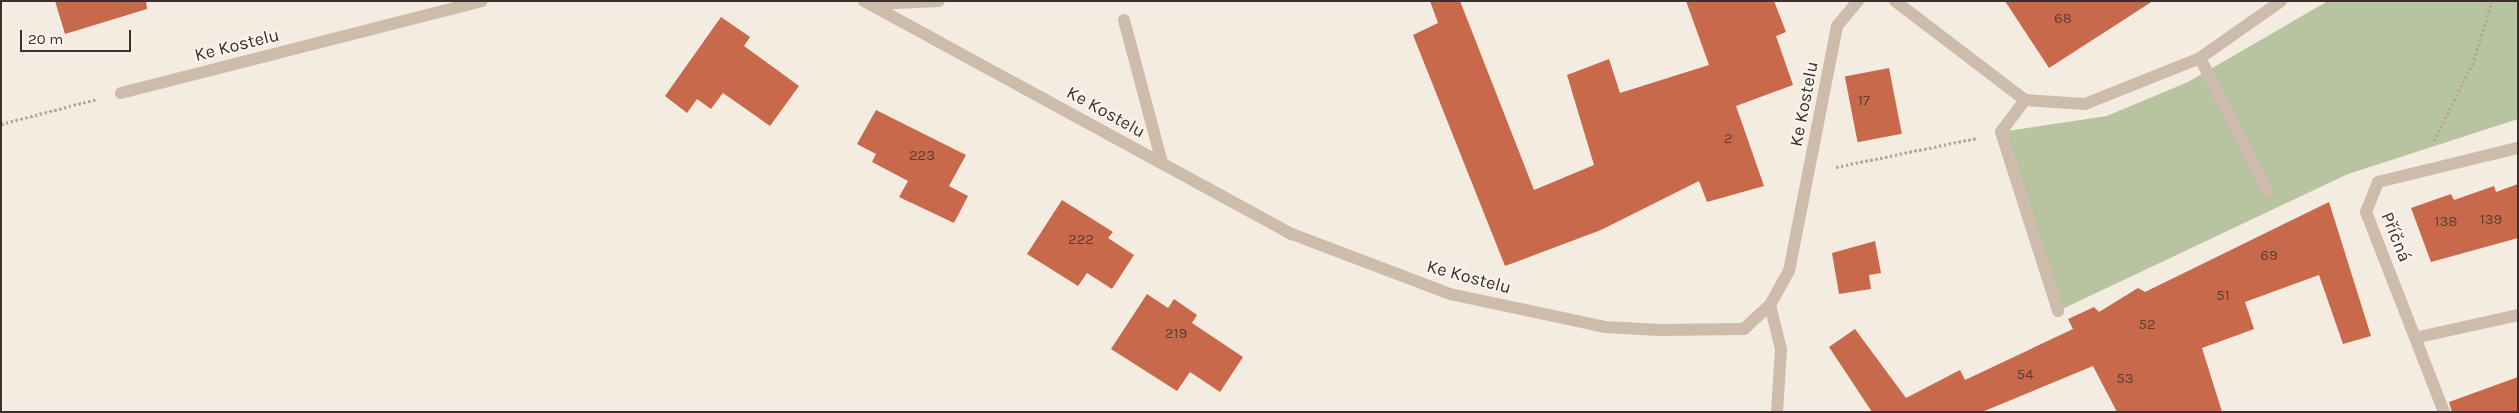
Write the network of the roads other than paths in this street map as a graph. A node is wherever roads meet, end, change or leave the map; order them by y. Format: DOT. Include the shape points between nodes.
graph roads {
  1 [pos="481,1"];
  2 [pos="939,1"];
  3 [pos="1858,1"];
  4 [pos="1895,1"];
  5 [pos="2281,1"];
  6 [pos="869,3"];
  7 [pos="1124,20"];
  8 [pos="2200,58"];
  9 [pos="121,93"];
  10 [pos="2025,100"];
  11 [pos="2518,148"];
  12 [pos="1162,163"];
  13 [pos="2268,192"];
  14 [pos="1770,305"];
  15 [pos="2058,311"];
  16 [pos="2518,315"];
  17 [pos="2418,337"];
  18 [pos="1777,412"];
  19 [pos="2444,412"];
  1 -- 9 [label="street, Ke Kostelu"];
  2 -- 6 [label="street"];
  3 -- 14 [label="street, Ke Kostelu" via="1837,26 1789,271"];
  4 -- 10 [label="street"];
  5 -- 8 [label="street"];
  6 -- 12 [label="street, Ke Kostelu"];
  7 -- 12 [label="street"];
  8 -- 10 [label="street" via="2085,104"];
  8 -- 13 [label="street"];
  10 -- 15 [label="street" via="2002,132"];
  11 -- 17 [label="street, Příčná" via="2378,182 2366,212"];
  12 -- 14 [label="street, Ke Kostelu" via="1292,234 1450,294 1606,327 1659,330 1744,329"];
  14 -- 18 [label="street" via="1781,348"];
  16 -- 17 [label="street"];
  17 -- 19 [label="street, Příčná"];
}
